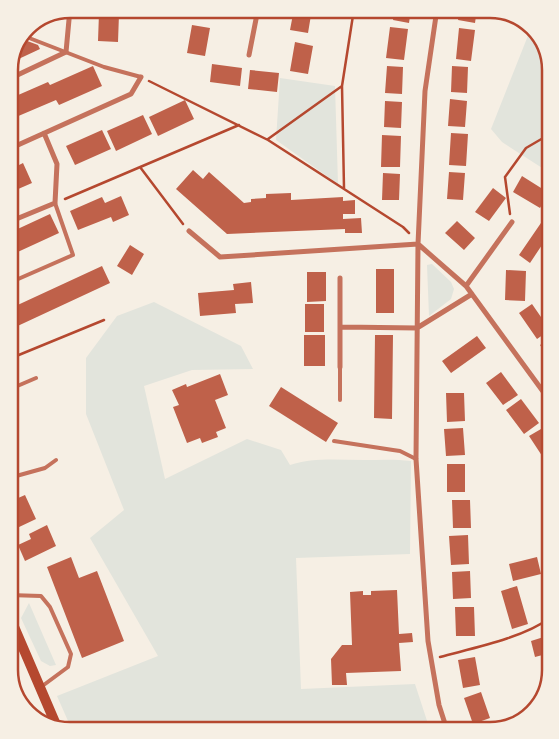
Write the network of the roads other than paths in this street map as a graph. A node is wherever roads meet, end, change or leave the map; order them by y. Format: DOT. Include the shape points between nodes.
graph roads {
  1 [pos="69,18"];
  2 [pos="256,18"];
  3 [pos="436,18"];
  4 [pos="29,38"];
  5 [pos="66,52"];
  6 [pos="249,55"];
  7 [pos="18,75"];
  8 [pos="141,76"];
  9 [pos="44,133"];
  10 [pos="18,145"];
  11 [pos="55,203"];
  12 [pos="18,218"];
  13 [pos="512,222"];
  14 [pos="189,231"];
  15 [pos="418,244"];
  16 [pos="340,278"];
  17 [pos="18,279"];
  18 [pos="466,286"];
  19 [pos="472,294"];
  20 [pos="342,327"];
  21 [pos="416,328"];
  22 [pos="340,367"];
  23 [pos="36,378"];
  24 [pos="18,386"];
  25 [pos="542,391"];
  26 [pos="340,400"];
  27 [pos="334,442"];
  28 [pos="416,459"];
  29 [pos="56,460"];
  30 [pos="18,476"];
  31 [pos="18,595"];
  32 [pos="18,636"];
  33 [pos="40,688"];
  34 [pos="54,719"];
  35 [pos="444,722"];
  1 -- 5 [label="street"];
  2 -- 6 [label="street"];
  3 -- 15 [label="street" via="425,91"];
  4 -- 5 [label="lane"];
  5 -- 7 [label="street"];
  5 -- 8 [label="lane" via="104,67"];
  8 -- 9 [label="street" via="131,94"];
  9 -- 10 [label="street"];
  9 -- 11 [label="street" via="58,164"];
  11 -- 12 [label="street"];
  11 -- 17 [label="lane" via="73,254"];
  13 -- 18 [label="street"];
  14 -- 15 [label="street" via="220,257"];
  15 -- 18 [label="street"];
  15 -- 21 [label="street"];
  16 -- 20 [label="street"];
  18 -- 19 [label="street"];
  19 -- 21 [label="street"];
  19 -- 25 [label="street"];
  20 -- 21 [label="street"];
  20 -- 22 [label="street"];
  21 -- 28 [label="street"];
  22 -- 26 [label="lane"];
  23 -- 24 [label="lane"];
  27 -- 28 [label="lane" via="400,451"];
  28 -- 35 [label="street" via="425,605 438,705"];
  29 -- 30 [label="lane" via="45,468"];
  31 -- 33 [label="lane" via="41,596 50,607 71,654 68,667"];
  32 -- 33 [label="main road"];
  33 -- 34 [label="main road"];
}
